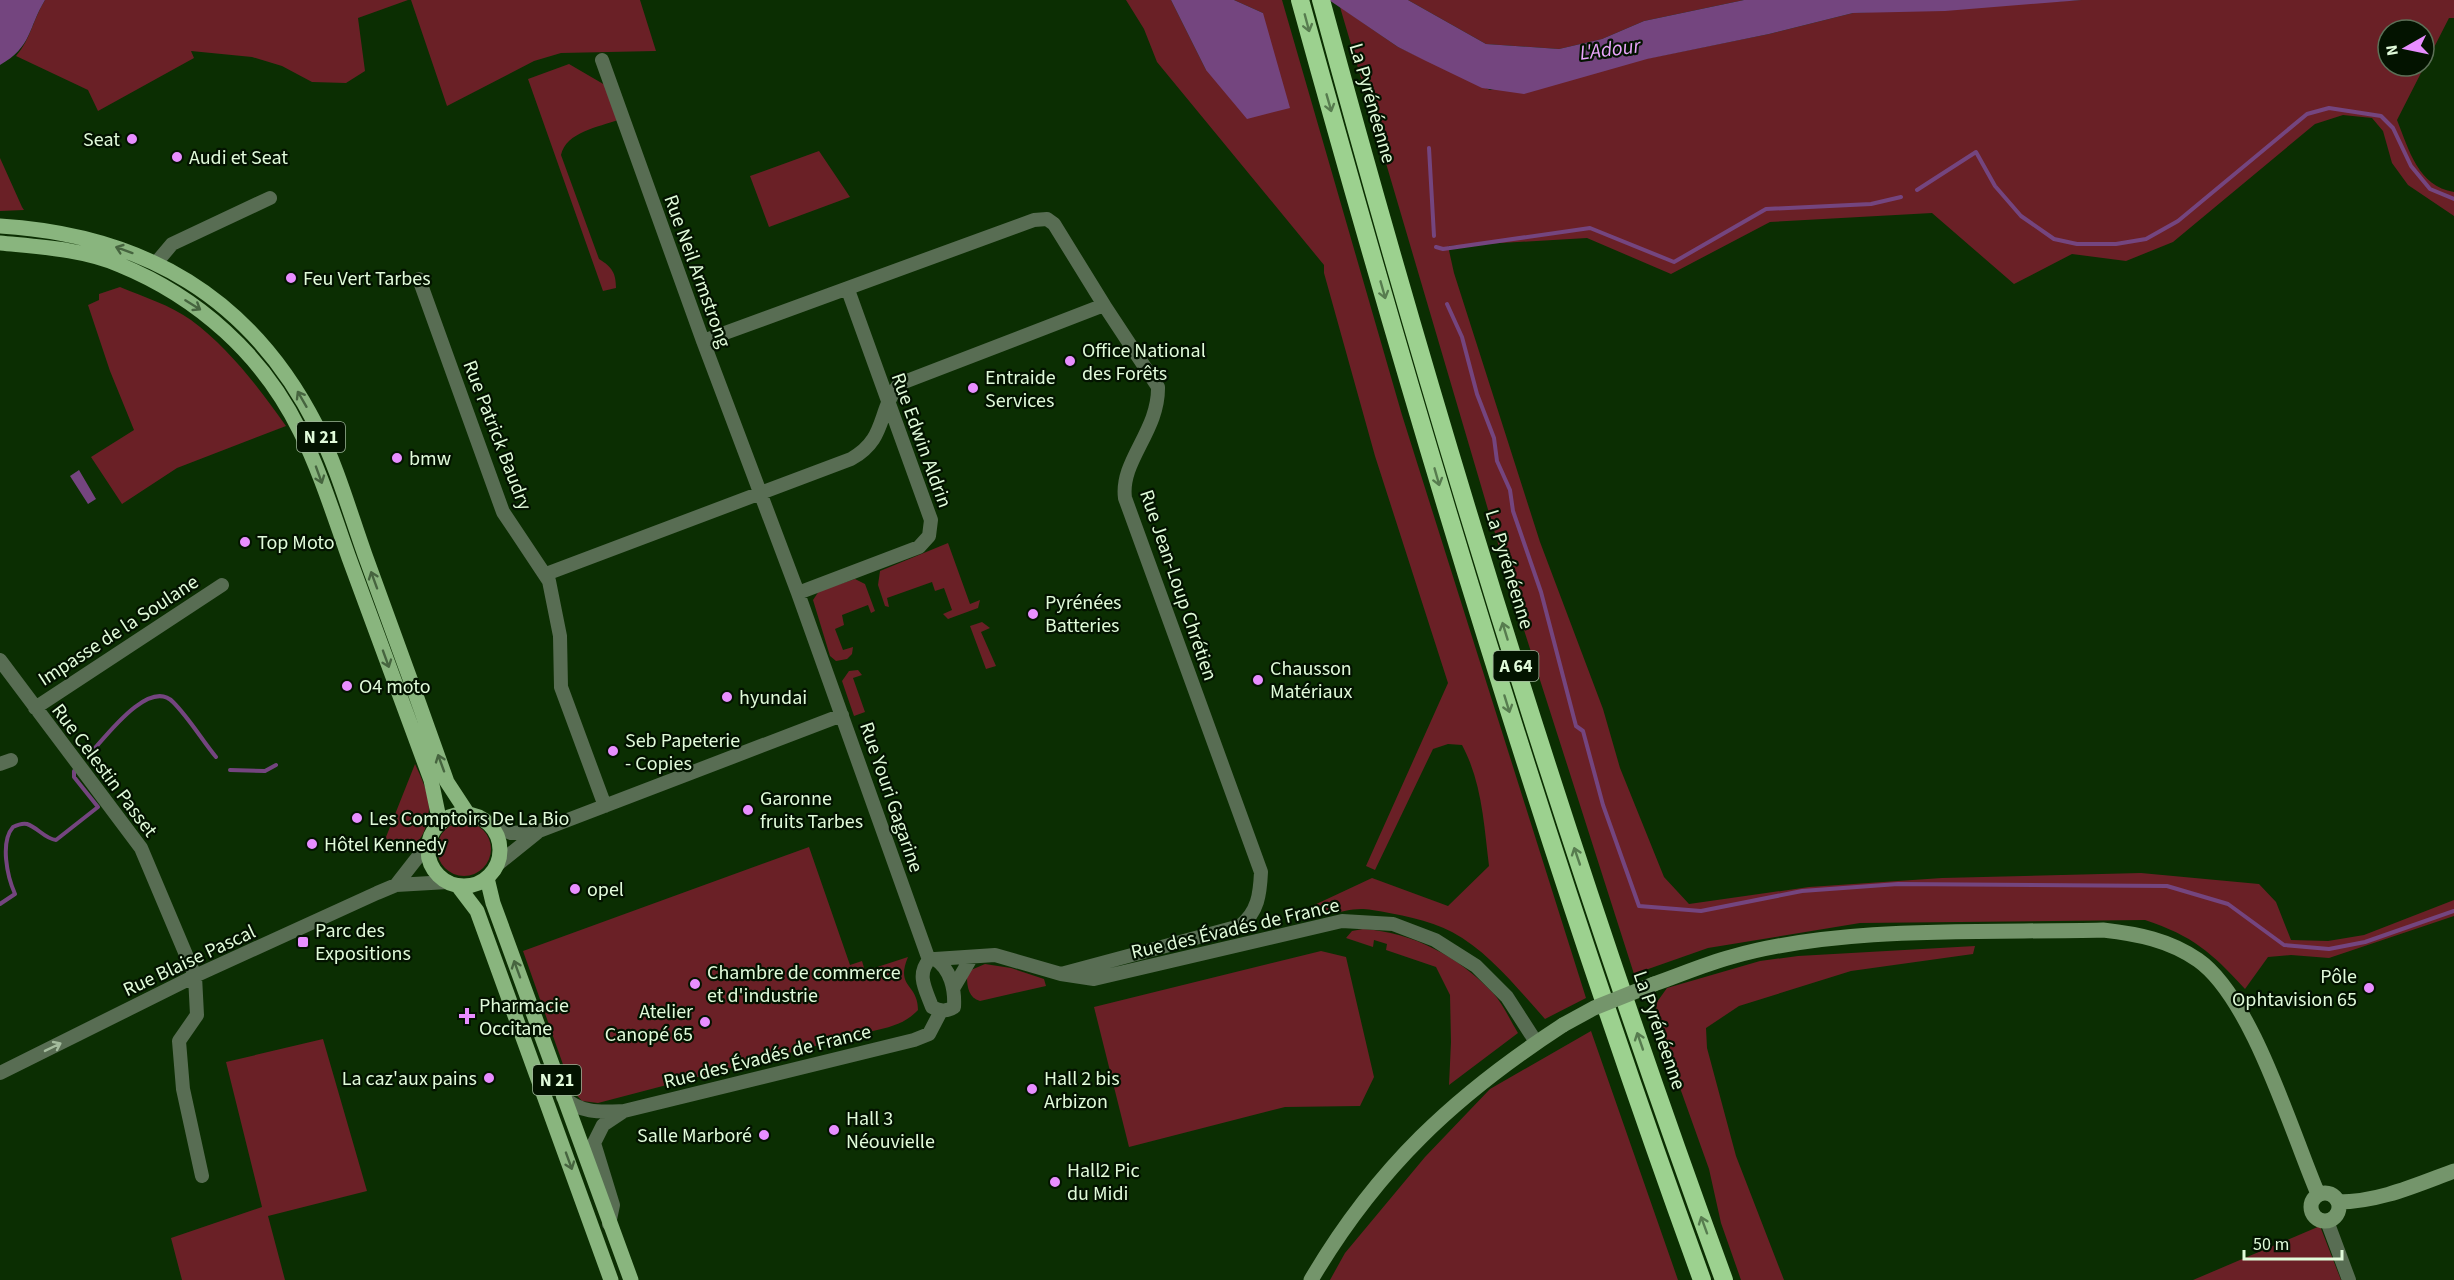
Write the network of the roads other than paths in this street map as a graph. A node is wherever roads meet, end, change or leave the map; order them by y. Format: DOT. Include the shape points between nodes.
graph roads {
  1 [pos="1300,0"];
  2 [pos="1321,0"];
  3 [pos="602,60"];
  4 [pos="270,198"];
  5 [pos="0,226"];
  6 [pos="0,243"];
  7 [pos="156,263"];
  8 [pos="419,279"];
  9 [pos="848,290"];
  10 [pos="1104,305"];
  11 [pos="703,341"];
  12 [pos="888,402"];
  13 [pos="761,494"];
  14 [pos="546,574"];
  15 [pos="222,585"];
  16 [pos="798,593"];
  17 [pos="0,660"];
  18 [pos="35,708"];
  19 [pos="842,716"];
  20 [pos="605,806"];
  21 [pos="468,814"];
  22 [pos="440,823"];
  23 [pos="489,824"];
  24 [pos="539,831"];
  25 [pos="428,844"];
  26 [pos="498,864"];
  27 [pos="487,878"];
  28 [pos="453,884"];
  29 [pos="396,885"];
  30 [pos="971,958"];
  31 [pos="932,960"];
  32 [pos="1061,974"];
  33 [pos="195,976"];
  34 [pos="954,987"];
  35 [pos="940,1011"];
  36 [pos="1536,1042"];
  37 [pos="0,1073"];
  38 [pos="563,1097"];
  39 [pos="624,1111"];
  40 [pos="2454,1171"];
  41 [pos="202,1176"];
  42 [pos="2318,1194"];
  43 [pos="2338,1202"];
  44 [pos="2327,1221"];
  45 [pos="609,1225"];
  46 [pos="611,1280"];
  47 [pos="631,1280"];
  48 [pos="1311,1280"];
  49 [pos="1702,1280"];
  50 [pos="1724,1280"];
  51 [pos="2349,1280"];
  1 -- 49 [label="highway, A 64, one-way" via="1440,486 1532,786"];
  50 -- 2 [label="highway, La Pyrénéenne / A 64, one-way" via="1551,780 1459,480"];
  3 -- 11 [label="street, Rue Neil Armstrong"];
  4 -- 7 [label="street" via="172,244"];
  7 -- 5 [label="main road, N 21, one-way" via="121,248 58,232"];
  6 -- 22 [label="main road, N 21, one-way" via="56,248 119,264 206,313 268,377 288,407 315,465 430,780"];
  21 -- 7 [label="main road, N 21, one-way" via="447,782 331,462 301,398 280,364 236,316"];
  8 -- 14 [label="street, Rue Patrick Baudry" via="503,512"];
  9 -- 10 [label="street, Rue Jean-Loup Chrétien" via="1034,220 1047,219 1054,224"];
  9 -- 11 [label="street"];
  9 -- 12 [label="street, Rue Edwin Aldrin"];
  10 -- 12 [label="street" via="915,376 899,384"];
  10 -- 32 [label="street, Rue Jean-Loup Chrétien" via="1158,387 1154,419 1124,485 1125,498 1261,872 1260,893 1254,912 1240,926"];
  11 -- 13 [label="street, Rue Neil Armstrong"];
  12 -- 13 [label="street" via="882,426 863,453"];
  12 -- 16 [label="street, Rue Edwin Aldrin" via="931,520 929,536 919,547"];
  13 -- 14 [label="street"];
  13 -- 16 [label="street, Rue Neil Armstrong"];
  14 -- 20 [label="street, Rue Patrick Baudry" via="560,636 561,687"];
  15 -- 18 [label="street, Impasse de la Soulane"];
  16 -- 19 [label="street, Rue Neil Armstrong"];
  17 -- 18 [label="street, Rue Celestin Passet"];
  18 -- 33 [label="street, Rue Celestin Passet" via="141,848"];
  19 -- 20 [label="street, Rue Youri Gagarine"];
  19 -- 31 [label="street, Rue Youri Gagarine"];
  20 -- 24 [label="street, Rue Youri Gagarine"];
  21 -- 22 [label="main road" via="458,814"];
  21 -- 23 [label="main road"];
  22 -- 25 [label="main road"];
  23 -- 24 [label="street, Rue Youri Gagarine" via="511,833"];
  23 -- 26 [label="main road" via="500,850"];
  24 -- 26 [label="street, Rue Youri Gagarine"];
  25 -- 28 [label="main road" via="432,867"];
  25 -- 29 [label="street, Rue Blaise Pascal"];
  26 -- 27 [label="main road"];
  27 -- 28 [label="main road" via="478,883"];
  38 -- 27 [label="main road, N 21, one-way"];
  28 -- 29 [label="street, Rue Blaise Pascal"];
  28 -- 46 [label="main road, N 21, one-way" via="477,911"];
  29 -- 33 [label="street, Rue Blaise Pascal"];
  30 -- 31 [label="street, Rue des Évadés de France"];
  30 -- 32 [label="street, Rue des Évadés de France" via="995,955"];
  30 -- 34 [label="street"];
  31 -- 34 [label="street" via="942,964"];
  31 -- 35 [label="street" via="921,974 932,1007"];
  32 -- 36 [label="street, Rue des Évadés de France" via="1094,979 1127,973 1342,921 1392,924 1435,940 1476,966 1507,997"];
  37 -- 33 [label="street, Rue Blaise Pascal, one-way"];
  33 -- 41 [label="street, Rue Celestin Passet" via="197,1015 179,1041 183,1089"];
  34 -- 35 [label="street, Rue des Évadés de France" via="954,1007"];
  35 -- 39 [label="street, Rue des Évadés de France" via="929,1034 914,1040"];
  36 -- 42 [label="street, bridge" via="1594,1008 1654,984 1732,957 1799,944 1867,936 2103,930 2141,934 2173,945 2221,981 2255,1039"];
  36 -- 48 [label="street" via="1475,1087 1407,1149 1357,1210"];
  38 -- 39 [label="street, Rue des Évadés de France" via="586,1111"];
  38 -- 45 [label="main road, N 21"];
  39 -- 45 [label="street, Rue des Évadés de France" via="603,1125 594,1143 613,1205"];
  40 -- 43 [label="street" via="2378,1198"];
  42 -- 43 [label="street" via="2332,1194"];
  42 -- 44 [label="street" via="2310,1210 2315,1218"];
  43 -- 44 [label="street" via="2336,1216"];
  44 -- 51 [label="street"];
  45 -- 47 [label="main road, N 21"];
}
